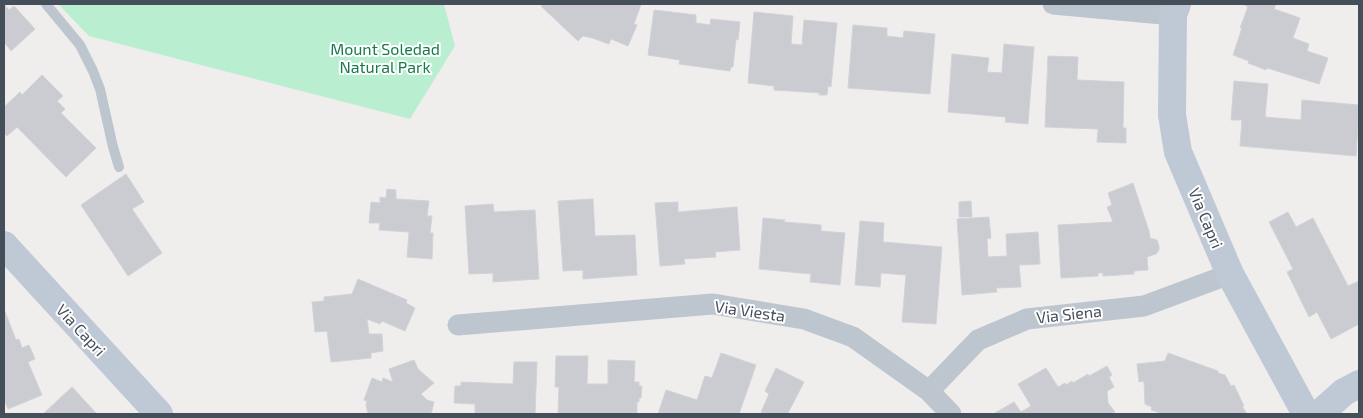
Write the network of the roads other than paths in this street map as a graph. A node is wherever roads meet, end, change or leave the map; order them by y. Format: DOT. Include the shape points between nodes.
graph roads {
  1 [pos="46,4"];
  2 [pos="1053,4"];
  3 [pos="1175,10"];
  4 [pos="119,167"];
  5 [pos="4,245"];
  6 [pos="1230,274"];
  7 [pos="458,325"];
  8 [pos="1359,384"];
  9 [pos="929,391"];
  10 [pos="159,414"];
  11 [pos="951,414"];
  12 [pos="1306,414"];
  13 [pos="1319,414"];
  1 -- 4 [label="lane" via="80,45 93,71"];
  2 -- 3 [label="street"];
  3 -- 6 [label="street, Via Capri" via="1172,115 1178,152"];
  5 -- 10 [label="street, Via Capri"];
  6 -- 9 [label="street, Via Siena" via="1144,306 1027,318 978,340"];
  6 -- 12 [label="street, Via Capri"];
  7 -- 9 [label="street, Via Viesta" via="713,304 804,319 852,337"];
  8 -- 13 [label="street" via="1344,392"];
  9 -- 11 [label="street, Via Viesta"];
}
